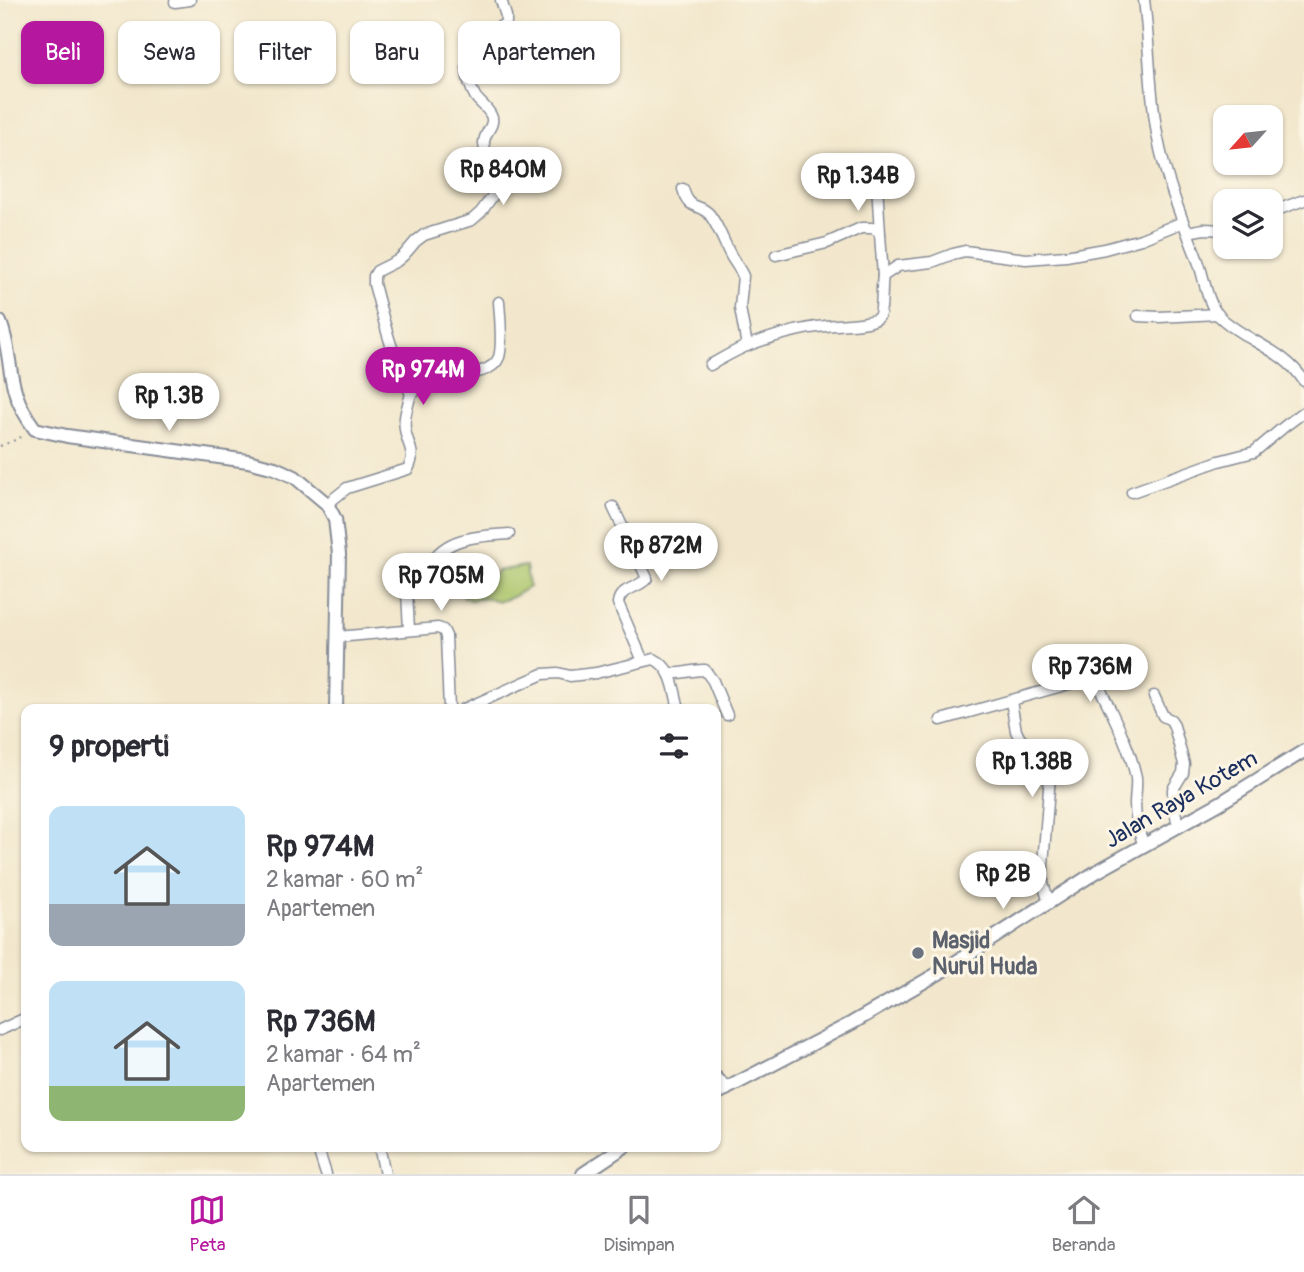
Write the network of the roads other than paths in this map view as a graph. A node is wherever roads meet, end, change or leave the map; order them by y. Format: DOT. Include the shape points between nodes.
graph roads {
  1 [pos="190,0"];
  2 [pos="500,0"];
  3 [pos="1144,0"];
  4 [pos="175,2"];
  5 [pos="876,167"];
  6 [pos="683,189"];
  7 [pos="1304,200"];
  8 [pos="1283,208"];
  9 [pos="1185,227"];
  10 [pos="1213,229"];
  11 [pos="880,234"];
  12 [pos="776,254"];
  13 [pos="883,276"];
  14 [pos="499,302"];
  15 [pos="1218,314"];
  16 [pos="1138,316"];
  17 [pos="0,323"];
  18 [pos="747,346"];
  19 [pos="710,365"];
  20 [pos="1304,381"];
  21 [pos="411,394"];
  22 [pos="1304,412"];
  23 [pos="1132,492"];
  24 [pos="327,504"];
  25 [pos="613,507"];
  26 [pos="509,534"];
  27 [pos="409,630"];
  28 [pos="337,636"];
  29 [pos="643,661"];
  30 [pos="670,673"];
  31 [pos="1154,696"];
  32 [pos="1011,701"];
  33 [pos="336,704"];
  34 [pos="449,704"];
  35 [pos="475,704"];
  36 [pos="678,704"];
  37 [pos="727,715"];
  38 [pos="941,720"];
  39 [pos="1304,751"];
  40 [pos="1178,827"];
  41 [pos="1144,846"];
  42 [pos="1049,903"];
  43 [pos="21,1020"];
  44 [pos="0,1030"];
  45 [pos="721,1091"];
  46 [pos="319,1152"];
  47 [pos="380,1152"];
  48 [pos="616,1152"];
  49 [pos="326,1174"];
  50 [pos="385,1174"];
  51 [pos="583,1174"];
  1 -- 4 [label="street"];
  2 -- 21 [label="street" via="506,23 475,43 467,69 471,88 492,118 484,145 502,183 472,220 424,235 404,256 374,276 389,339"];
  3 -- 9 [label="street" via="1158,140"];
  5 -- 11 [label="street"];
  6 -- 18 [label="street" via="692,205 710,214 742,272 740,308"];
  7 -- 8 [label="street"];
  9 -- 10 [label="street"];
  9 -- 13 [label="street" via="1066,256 1026,259 965,251 932,262 898,266"];
  9 -- 15 [label="street"];
  11 -- 12 [label="street" via="861,228 827,243"];
  11 -- 13 [label="street"];
  13 -- 18 [label="street" via="880,317"];
  14 -- 21 [label="street" via="500,350 494,365 430,382"];
  15 -- 16 [label="street"];
  15 -- 20 [label="street" via="1283,358"];
  17 -- 24 [label="street" via="14,391 35,429 248,461 295,477"];
  18 -- 19 [label="street"];
  21 -- 24 [label="street" via="405,422 413,456 408,469 347,488"];
  22 -- 23 [label="street" via="1254,452"];
  24 -- 28 [label="street" via="339,554"];
  25 -- 29 [label="street" via="646,578 618,599"];
  26 -- 27 [label="street" via="466,538 440,551 425,582 407,592"];
  27 -- 28 [label="street"];
  27 -- 34 [label="street" via="443,630"];
  28 -- 33 [label="street"];
  29 -- 30 [label="street" via="654,659"];
  29 -- 35 [label="street" via="596,673 543,674"];
  30 -- 36 [label="street"];
  30 -- 37 [label="street" via="705,670"];
  31 -- 40 [label="street" via="1163,716 1174,726 1184,764 1172,799"];
  32 -- 38 [label="street"];
  32 -- 41 [label="street" via="1090,678 1097,682 1135,775 1135,815"];
  32 -- 42 [label="street" via="1020,739 1047,764 1043,883"];
  39 -- 40 [label="street, Jalan Raya Kotem"];
  40 -- 41 [label="street, Jalan Raya Kotem"];
  41 -- 42 [label="street, Jalan Raya Kotem"];
  42 -- 45 [label="street, Jalan Raya Kotem" via="852,1024"];
  43 -- 44 [label="street"];
  46 -- 49 [label="street"];
  47 -- 50 [label="street"];
  48 -- 51 [label="street"];
}
